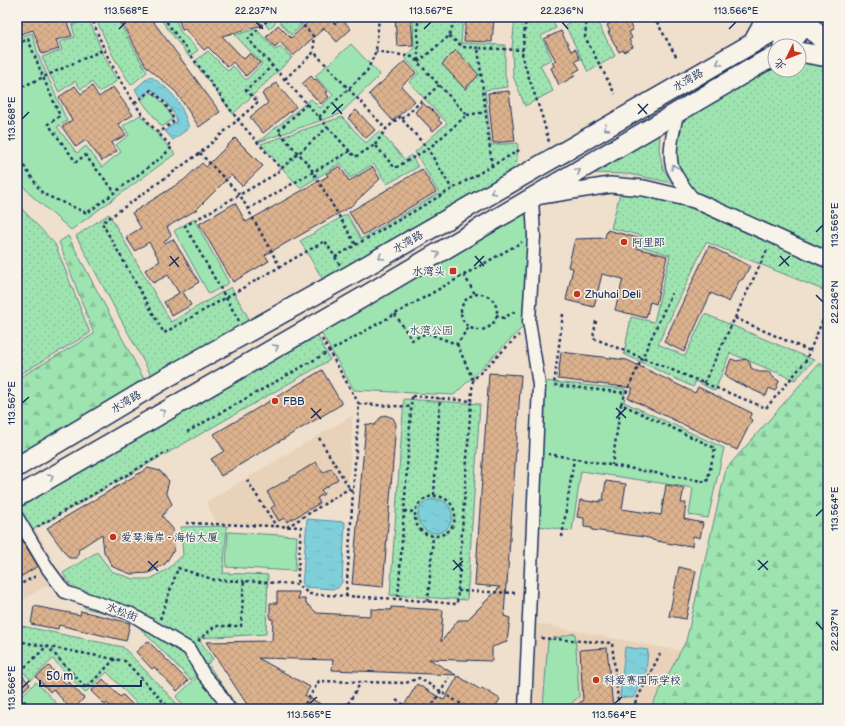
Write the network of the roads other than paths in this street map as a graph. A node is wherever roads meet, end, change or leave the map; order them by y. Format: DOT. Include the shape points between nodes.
graph roads {
  1 [pos="766,17"];
  2 [pos="804,19"];
  3 [pos="793,38"];
  4 [pos="753,43"];
  5 [pos="828,45"];
  6 [pos="807,53"];
  7 [pos="828,57"];
  8 [pos="767,59"];
  9 [pos="677,114"];
  10 [pos="532,198"];
  11 [pos="694,200"];
  12 [pos="828,260"];
  13 [pos="17,466"];
  14 [pos="17,497"];
  15 [pos="17,517"];
  16 [pos="229,709"];
  17 [pos="525,709"];
  1 -- 4 [label="main road"];
  2 -- 3 [label="main road"];
  2 -- 4 [label="main road, 水湾路"];
  2 -- 5 [label="highway"];
  4 -- 13 [label="main road, 水湾路, one-way" via="166,378"];
  6 -- 7 [label="main road"];
  8 -- 9 [label="main road, 水湾路"];
  10 -- 9 [label="main road, 水湾路, one-way"];
  11 -- 9 [label="street, one-way" via="680,182 673,167 671,154"];
  10 -- 11 [label="street, 水湾路" via="610,185 644,188"];
  14 -- 10 [label="main road, 水湾路, one-way"];
  10 -- 17 [label="street" via="534,236 530,325 539,385"];
  11 -- 12 [label="street, 水湾路"];
  15 -- 16 [label="street, 水松街" via="65,592 132,614 189,649"];
}
